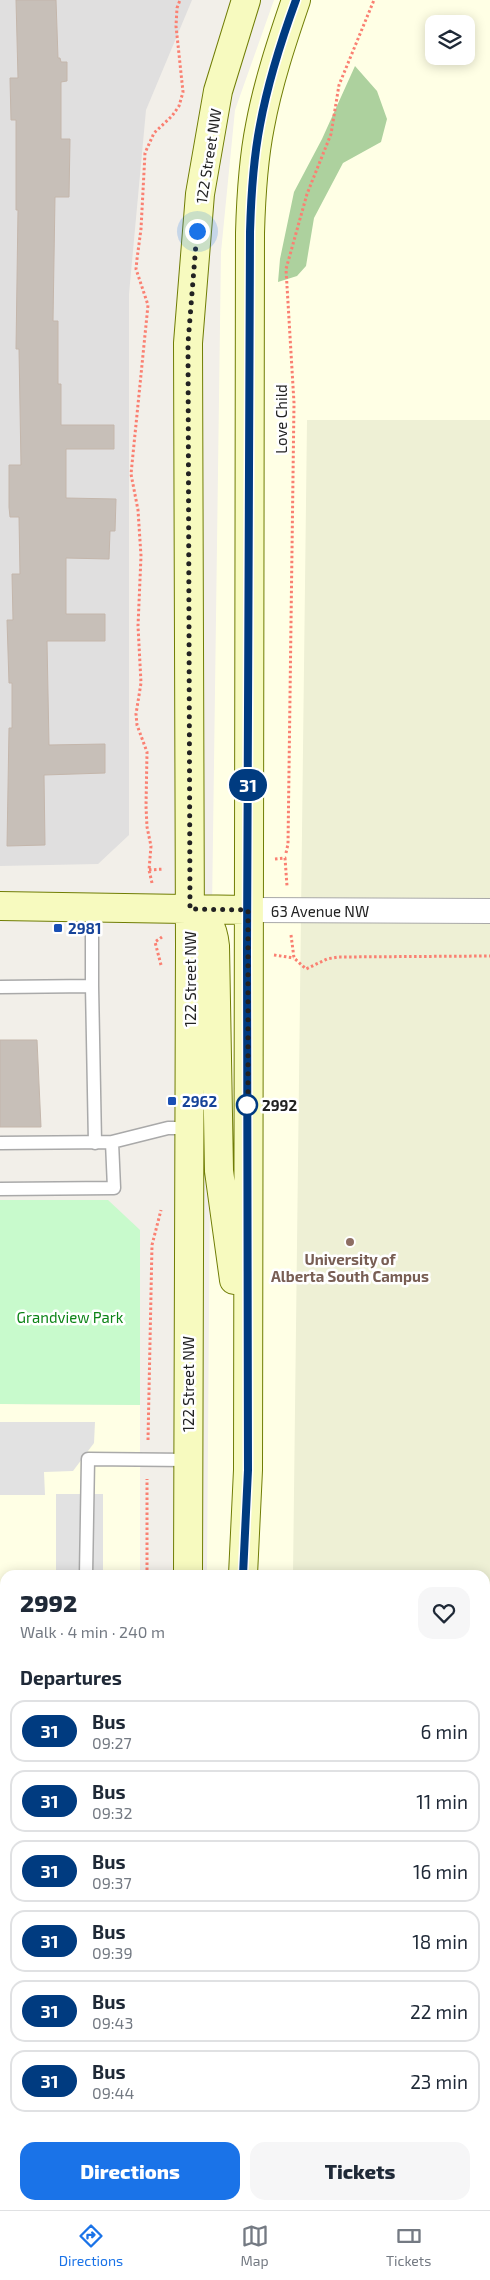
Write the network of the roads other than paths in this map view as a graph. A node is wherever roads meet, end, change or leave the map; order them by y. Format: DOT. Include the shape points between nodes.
graph roads {
  1 [pos="246,0"];
  2 [pos="296,0"];
  3 [pos="0,906"];
  4 [pos="92,907"];
  5 [pos="190,909"];
  6 [pos="248,910"];
  7 [pos="490,911"];
  8 [pos="92,986"];
  9 [pos="0,987"];
  10 [pos="189,1128"];
  11 [pos="112,1142"];
  12 [pos="0,1143"];
  13 [pos="95,1143"];
  14 [pos="0,1189"];
  15 [pos="248,1366"];
  16 [pos="188,1460"];
  17 [pos="86,1570"];
  18 [pos="188,1570"];
  19 [pos="243,1570"];
  1 -- 5 [label="main road, 122 Street NW" via="218,91 200,194 188,343"];
  2 -- 6 [label="main road" via="265,100 251,199"];
  3 -- 4 [label="main road, 63 Avenue NW"];
  4 -- 5 [label="main road, 63 Avenue NW"];
  4 -- 8 [label="lane"];
  5 -- 6 [label="main road, 63 Avenue NW"];
  5 -- 10 [label="main road, 122 Street NW"];
  5 -- 15 [label="main road" via="209,921 214,934 219,1171"];
  6 -- 7 [label="street, 63 Avenue NW"];
  6 -- 15 [label="main road"];
  8 -- 9 [label="lane"];
  8 -- 13 [label="lane"];
  10 -- 11 [label="lane" via="168,1128"];
  10 -- 16 [label="main road, 122 Street NW"];
  11 -- 13 [label="lane"];
  11 -- 14 [label="lane" via="114,1188"];
  12 -- 13 [label="lane"];
  15 -- 19 [label="main road"];
  16 -- 17 [label="lane" via="88,1459"];
  16 -- 18 [label="main road, 122 Street NW"];
}
